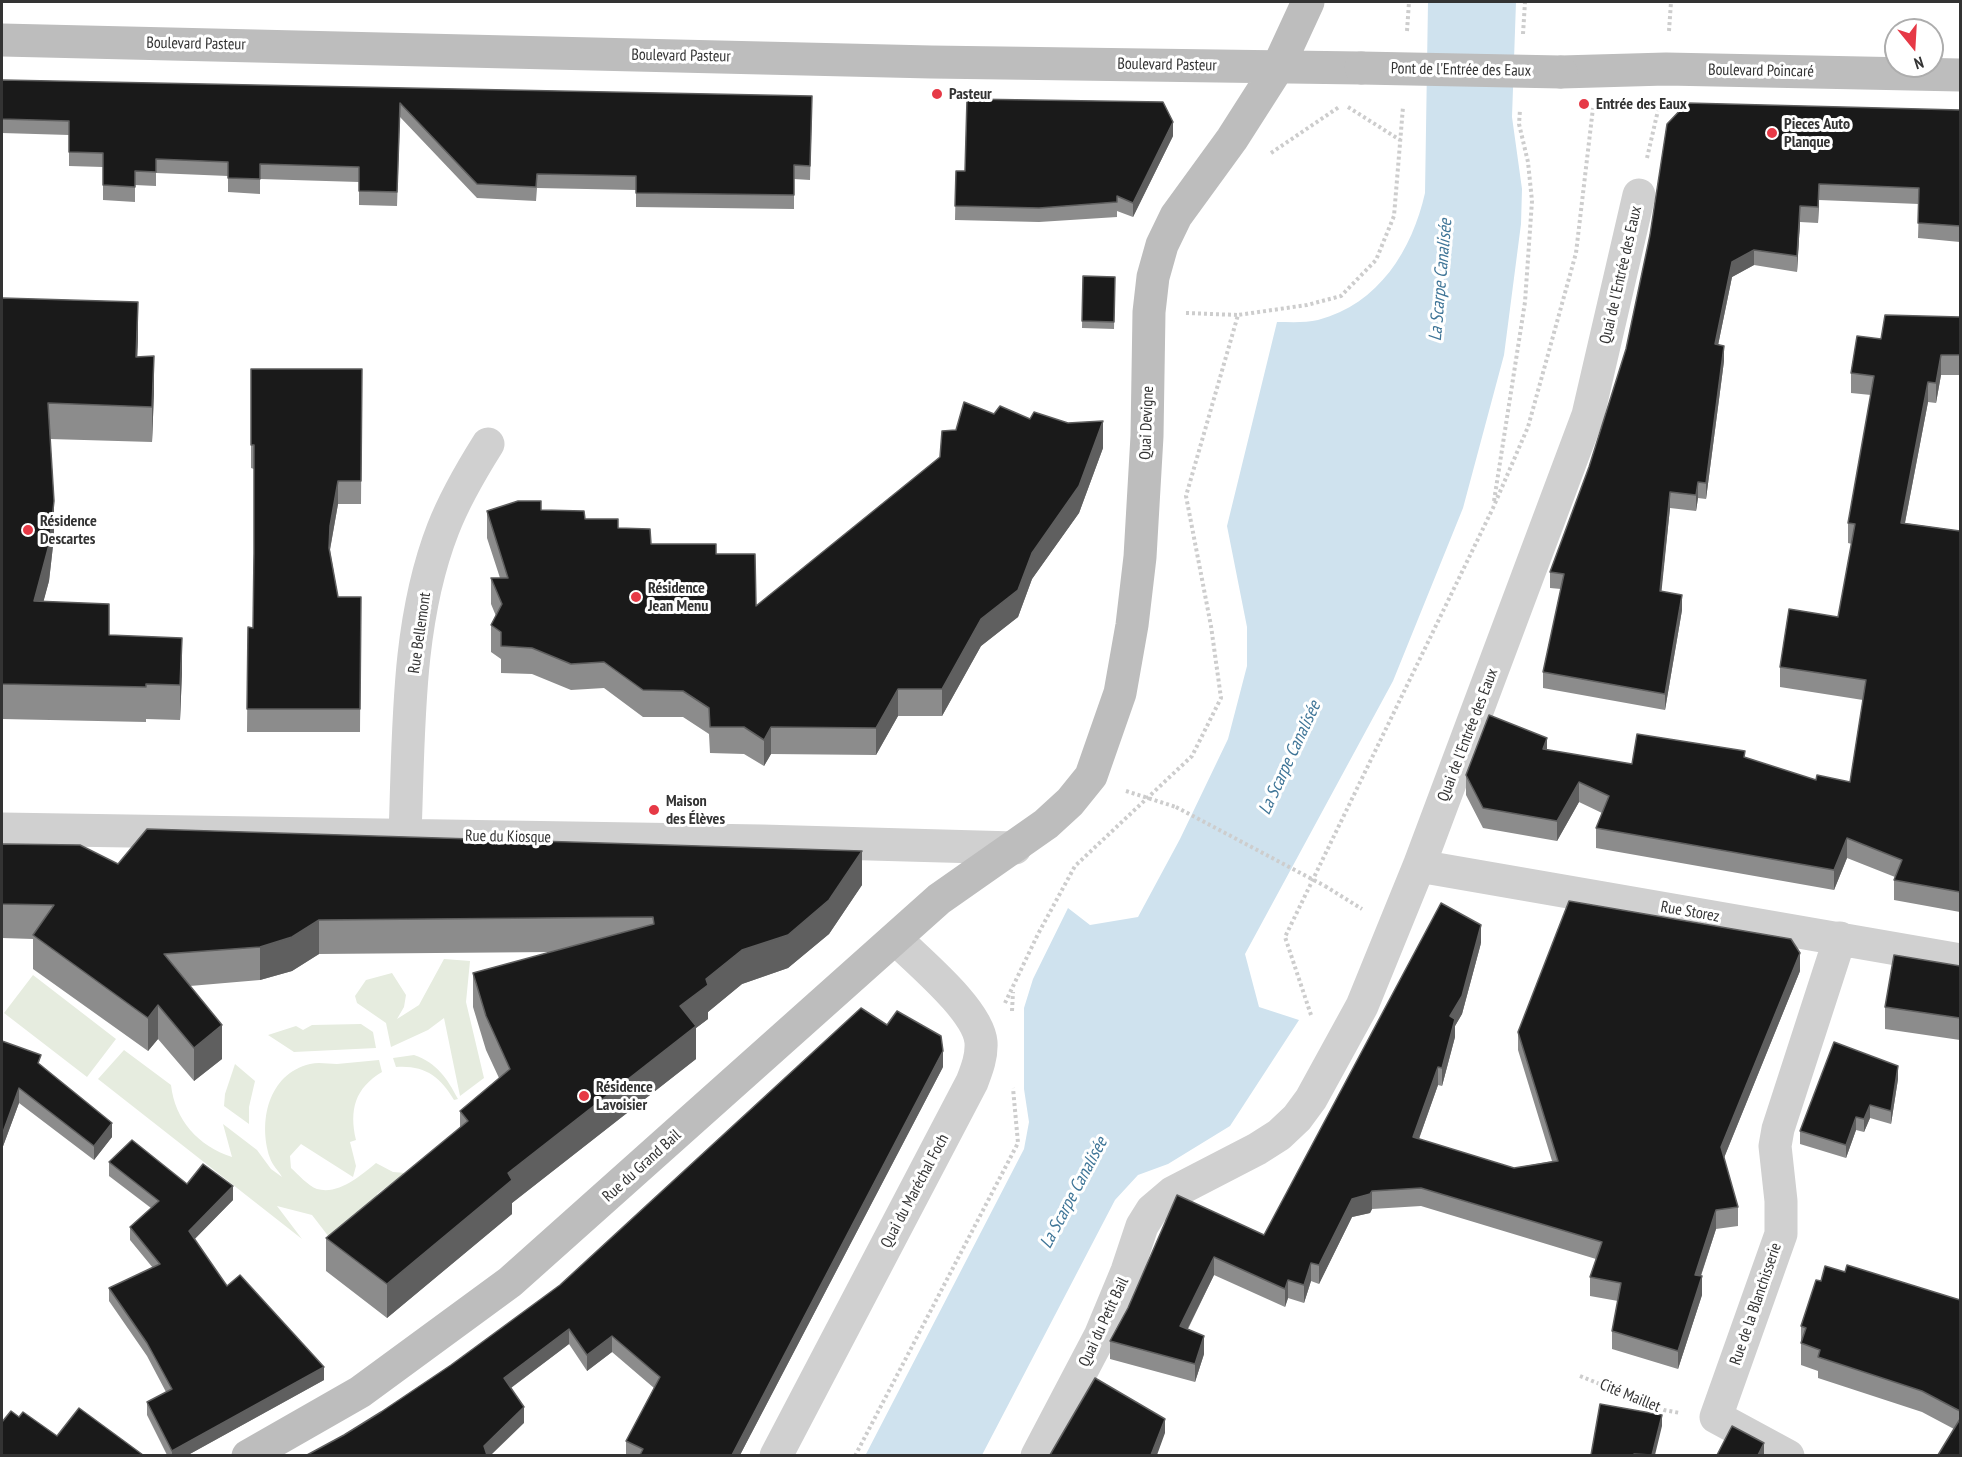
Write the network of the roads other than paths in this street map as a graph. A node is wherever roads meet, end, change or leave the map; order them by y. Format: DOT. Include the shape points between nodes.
graph roads {
  1 [pos="1308,2"];
  2 [pos="2,40"];
  3 [pos="1278,67"];
  4 [pos="1361,68"];
  5 [pos="1561,72"];
  6 [pos="1960,75"];
  7 [pos="1639,195"];
  8 [pos="488,444"];
  9 [pos="2,829"];
  10 [pos="405,836"];
  11 [pos="1015,848"];
  12 [pos="1419,866"];
  13 [pos="1840,938"];
  14 [pos="896,939"];
  15 [pos="1960,960"];
  16 [pos="1172,1193"];
  17 [pos="248,1455"];
  18 [pos="776,1455"];
  19 [pos="1037,1455"];
  20 [pos="1788,1455"];
  1 -- 3 [label="main road, Quai Devigne"];
  2 -- 3 [label="main road, Boulevard Pasteur"];
  3 -- 4 [label="main road, Boulevard Pasteur"];
  3 -- 11 [label="main road, Quai Devigne" via="1176,216 1162,245 1149,312 1140,558 1120,693 1091,776 1070,802"];
  4 -- 5 [label="main road, Pont de l'Entrée des Eaux, bridge"];
  5 -- 6 [label="main road, Boulevard Poincaré" via="1666,69"];
  7 -- 12 [label="street, Quai de l'Entrée des Eaux" via="1588,415"];
  8 -- 10 [label="street, Rue Bellemont" via="453,505 425,593 411,708"];
  9 -- 10 [label="street, Rue du Kiosque"];
  10 -- 11 [label="street, Rue du Kiosque"];
  11 -- 14 [label="main road, Rue du Grand Bail" via="939,899"];
  12 -- 13 [label="street, Rue Storez"];
  12 -- 16 [label="street, Quai de l'Entrée des Eaux" via="1362,1006 1311,1100 1297,1118 1257,1149"];
  13 -- 15 [label="street, Rue Storez"];
  13 -- 20 [label="street, Rue de la Blanchisserie" via="1778,1129 1775,1146 1781,1234 1716,1417"];
  14 -- 17 [label="main road, Rue du Grand Bail" via="510,1282 360,1392"];
  14 -- 18 [label="street, Quai du Maréchal Foch" via="968,1014 981,1040 981,1058 972,1082"];
  16 -- 19 [label="street, Quai du Petit Bail" via="1152,1210 1142,1226 1100,1336"];
}
